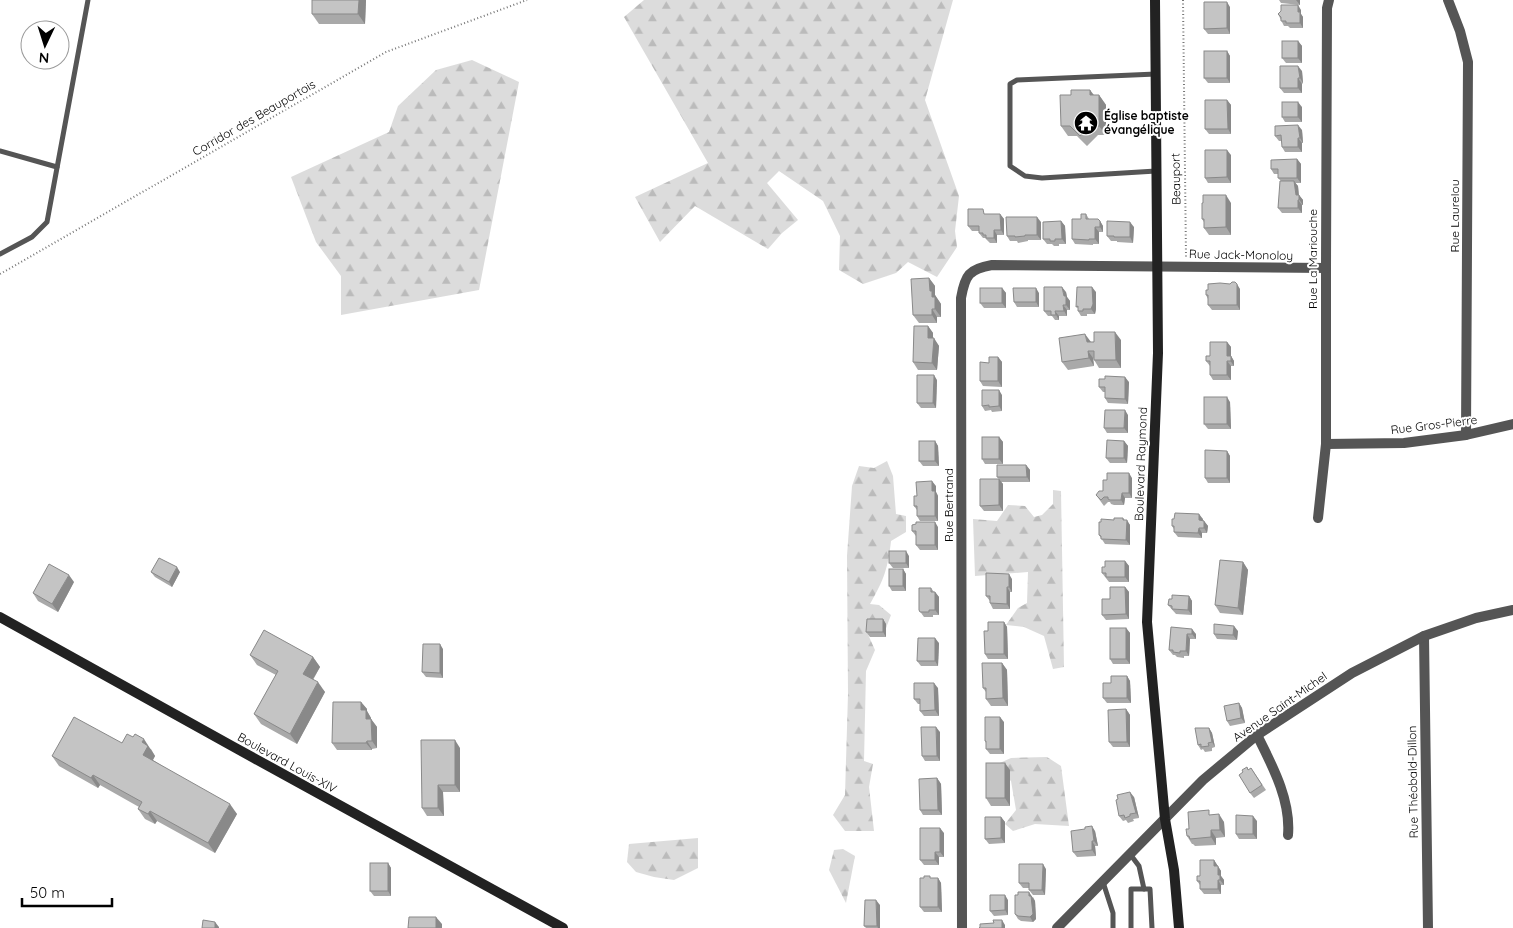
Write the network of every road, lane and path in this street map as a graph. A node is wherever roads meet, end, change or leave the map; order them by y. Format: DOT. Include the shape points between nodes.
graph roads {
  1 [pos="88,0"];
  2 [pos="527,0"];
  3 [pos="1155,0"];
  4 [pos="1183,0"];
  5 [pos="1329,0"];
  6 [pos="1448,0"];
  7 [pos="1156,74"];
  8 [pos="0,151"];
  9 [pos="57,167"];
  10 [pos="1156,171"];
  11 [pos="0,254"];
  12 [pos="1157,266"];
  13 [pos="1186,267"];
  14 [pos="1326,268"];
  15 [pos="0,274"];
  16 [pos="1513,424"];
  17 [pos="1466,435"];
  18 [pos="1326,444"];
  19 [pos="1318,518"];
  20 [pos="1513,610"];
  21 [pos="0,617"];
  22 [pos="1424,636"];
  23 [pos="1257,735"];
  24 [pos="1165,818"];
  25 [pos="1288,835"];
  26 [pos="1130,854"];
  27 [pos="1103,882"];
  28 [pos="1144,889"];
  29 [pos="563,928"];
  30 [pos="962,928"];
  31 [pos="1058,928"];
  32 [pos="1113,928"];
  33 [pos="1131,928"];
  34 [pos="1152,928"];
  35 [pos="1179,928"];
  36 [pos="1428,928"];
  1 -- 9 [label="lane"];
  2 -- 15 [label="path, Corridor des Beauportois" via="386,52"];
  3 -- 7 [label="street, Boulevard Raymond"];
  4 -- 13 [label="path, Beauport"];
  5 -- 14 [label="street, Rue La Mariouche"];
  6 -- 17 [label="street, Rue Laurelou" via="1468,62"];
  7 -- 10 [label="street, Boulevard Raymond"];
  7 -- 10 [label="lane" via="1017,80 1010,84 1010,166 1025,176 1042,178"];
  8 -- 9 [label="lane"];
  9 -- 11 [label="lane" via="47,222 32,237"];
  10 -- 12 [label="street, Boulevard Raymond"];
  12 -- 13 [label="street, Rue Jack-Monoloy"];
  12 -- 24 [label="street, Boulevard Raymond" via="1158,353 1147,622"];
  12 -- 30 [label="street, Rue Bertrand" via="992,265 978,267 968,275 964,285"];
  13 -- 14 [label="street, Rue Jack-Monoloy"];
  14 -- 18 [label="street, Rue La Mariouche"];
  16 -- 17 [label="street, Rue Gros-Pierre"];
  17 -- 18 [label="street, Rue Gros-Pierre" via="1404,443"];
  18 -- 19 [label="street, Rue La Mariouche"];
  20 -- 22 [label="street, Avenue Saint-Michel" via="1476,618"];
  21 -- 29 [label="street, Boulevard Louis-XIV"];
  22 -- 23 [label="street, Avenue Saint-Michel" via="1352,673"];
  22 -- 36 [label="street, Rue Théobald-Dillon"];
  23 -- 24 [label="street, Avenue Saint-Michel" via="1203,780"];
  23 -- 25 [label="street" via="1277,776 1289,822"];
  24 -- 26 [label="street, Avenue Saint-Michel"];
  24 -- 35 [label="street, Boulevard Raymond"];
  26 -- 27 [label="street, Avenue Saint-Michel"];
  26 -- 28 [label="lane" via="1139,866"];
  27 -- 31 [label="street, Avenue Saint-Michel"];
  27 -- 32 [label="lane" via="1113,913"];
  28 -- 33 [label="lane" via="1131,889"];
  28 -- 34 [label="lane" via="1150,889"];
}
